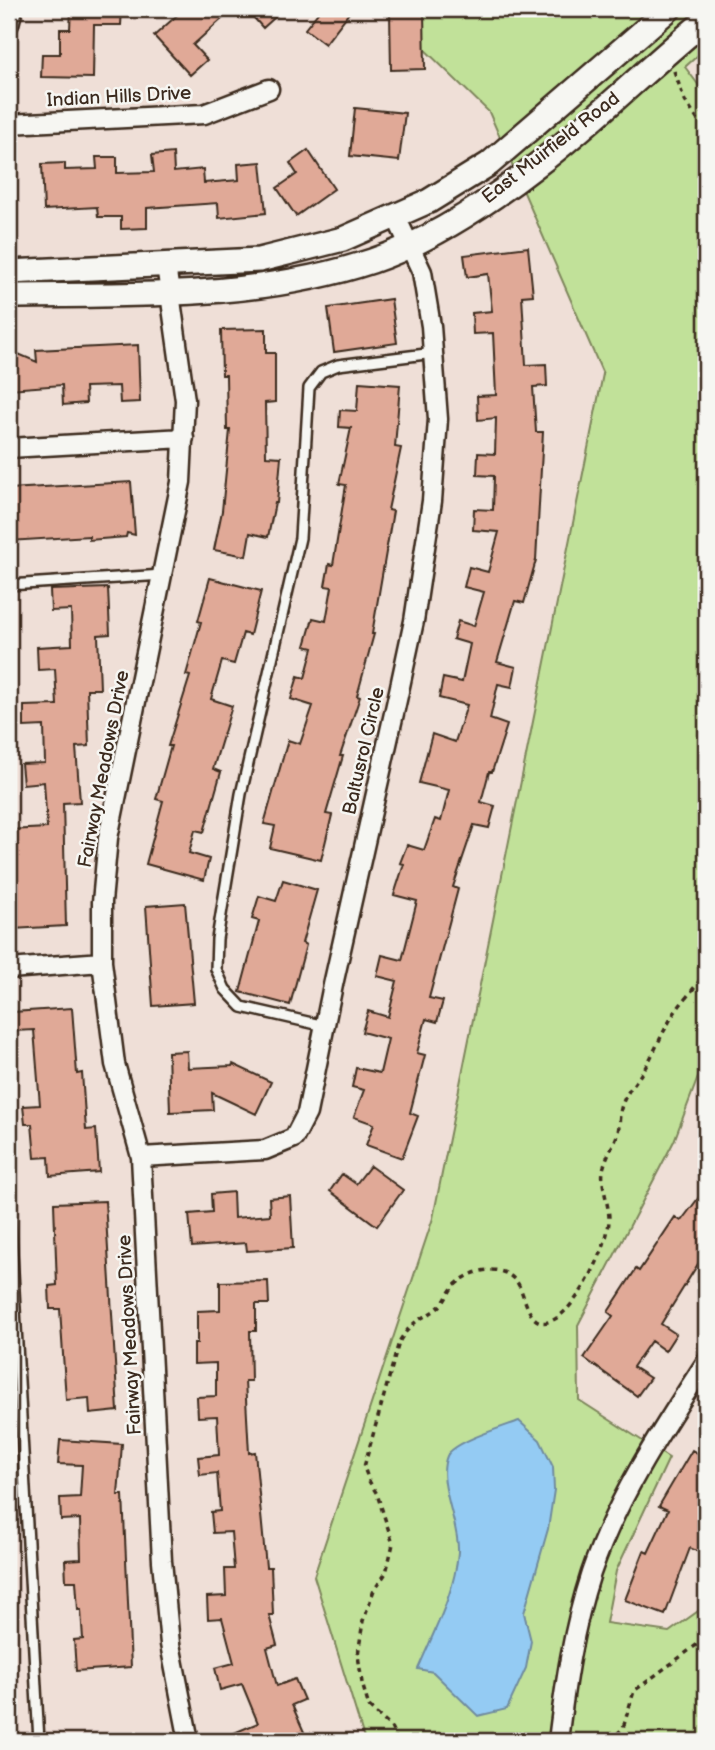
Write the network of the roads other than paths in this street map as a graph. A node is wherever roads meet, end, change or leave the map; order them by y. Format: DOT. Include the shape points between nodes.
graph roads {
  1 [pos="13,9"];
  2 [pos="669,9"];
  3 [pos="706,20"];
  4 [pos="9,24"];
  5 [pos="269,89"];
  6 [pos="9,124"];
  7 [pos="396,217"];
  8 [pos="410,244"];
  9 [pos="166,265"];
  10 [pos="9,272"];
  11 [pos="170,293"];
  12 [pos="9,296"];
  13 [pos="434,353"];
  14 [pos="184,438"];
  15 [pos="9,449"];
  16 [pos="163,575"];
  17 [pos="9,586"];
  18 [pos="102,962"];
  19 [pos="9,969"];
  20 [pos="325,1026"];
  21 [pos="141,1157"];
  22 [pos="9,1200"];
  23 [pos="706,1362"];
  24 [pos="38,1741"];
  25 [pos="189,1741"];
  26 [pos="558,1741"];
  1 -- 4 [label="street"];
  2 -- 7 [label="street, East Muirfield Road" via="489,164"];
  3 -- 8 [label="street, East Muirfield Road" via="537,165 486,202"];
  5 -- 6 [label="street, Indian Hills Drive" via="204,114"];
  7 -- 8 [label="street, Baltusrol Circle"];
  7 -- 9 [label="street, East Muirfield Road" via="343,239 259,260"];
  8 -- 11 [label="street, East Muirfield Road" via="374,260 278,284"];
  8 -- 13 [label="street, Baltusrol Circle" via="422,272"];
  9 -- 10 [label="street, East Muirfield Road"];
  9 -- 11 [label="street, Fairway Meadows Drive"];
  11 -- 12 [label="street, East Muirfield Road"];
  11 -- 14 [label="street, Fairway Meadows Drive" via="185,400"];
  13 -- 20 [label="street, Baltusrol Circle" via="437,449 424,561 400,691"];
  13 -- 20 [label="lane" via="338,365 321,372 309,388 300,538 242,794 217,939 216,969 225,989 242,1007"];
  14 -- 15 [label="street"];
  14 -- 16 [label="street, Fairway Meadows Drive" via="181,482"];
  16 -- 17 [label="lane"];
  16 -- 18 [label="street, Fairway Meadows Drive" via="108,838"];
  18 -- 19 [label="street"];
  18 -- 21 [label="street, Fairway Meadows Drive" via="116,1064"];
  20 -- 21 [label="street, Baltusrol Circle" via="307,1112 294,1138 265,1150"];
  21 -- 25 [label="street, Fairway Meadows Drive" via="162,1561 170,1644"];
  22 -- 24 [label="lane"];
  23 -- 26 [label="street" via="623,1499 592,1572 568,1658"];
}
